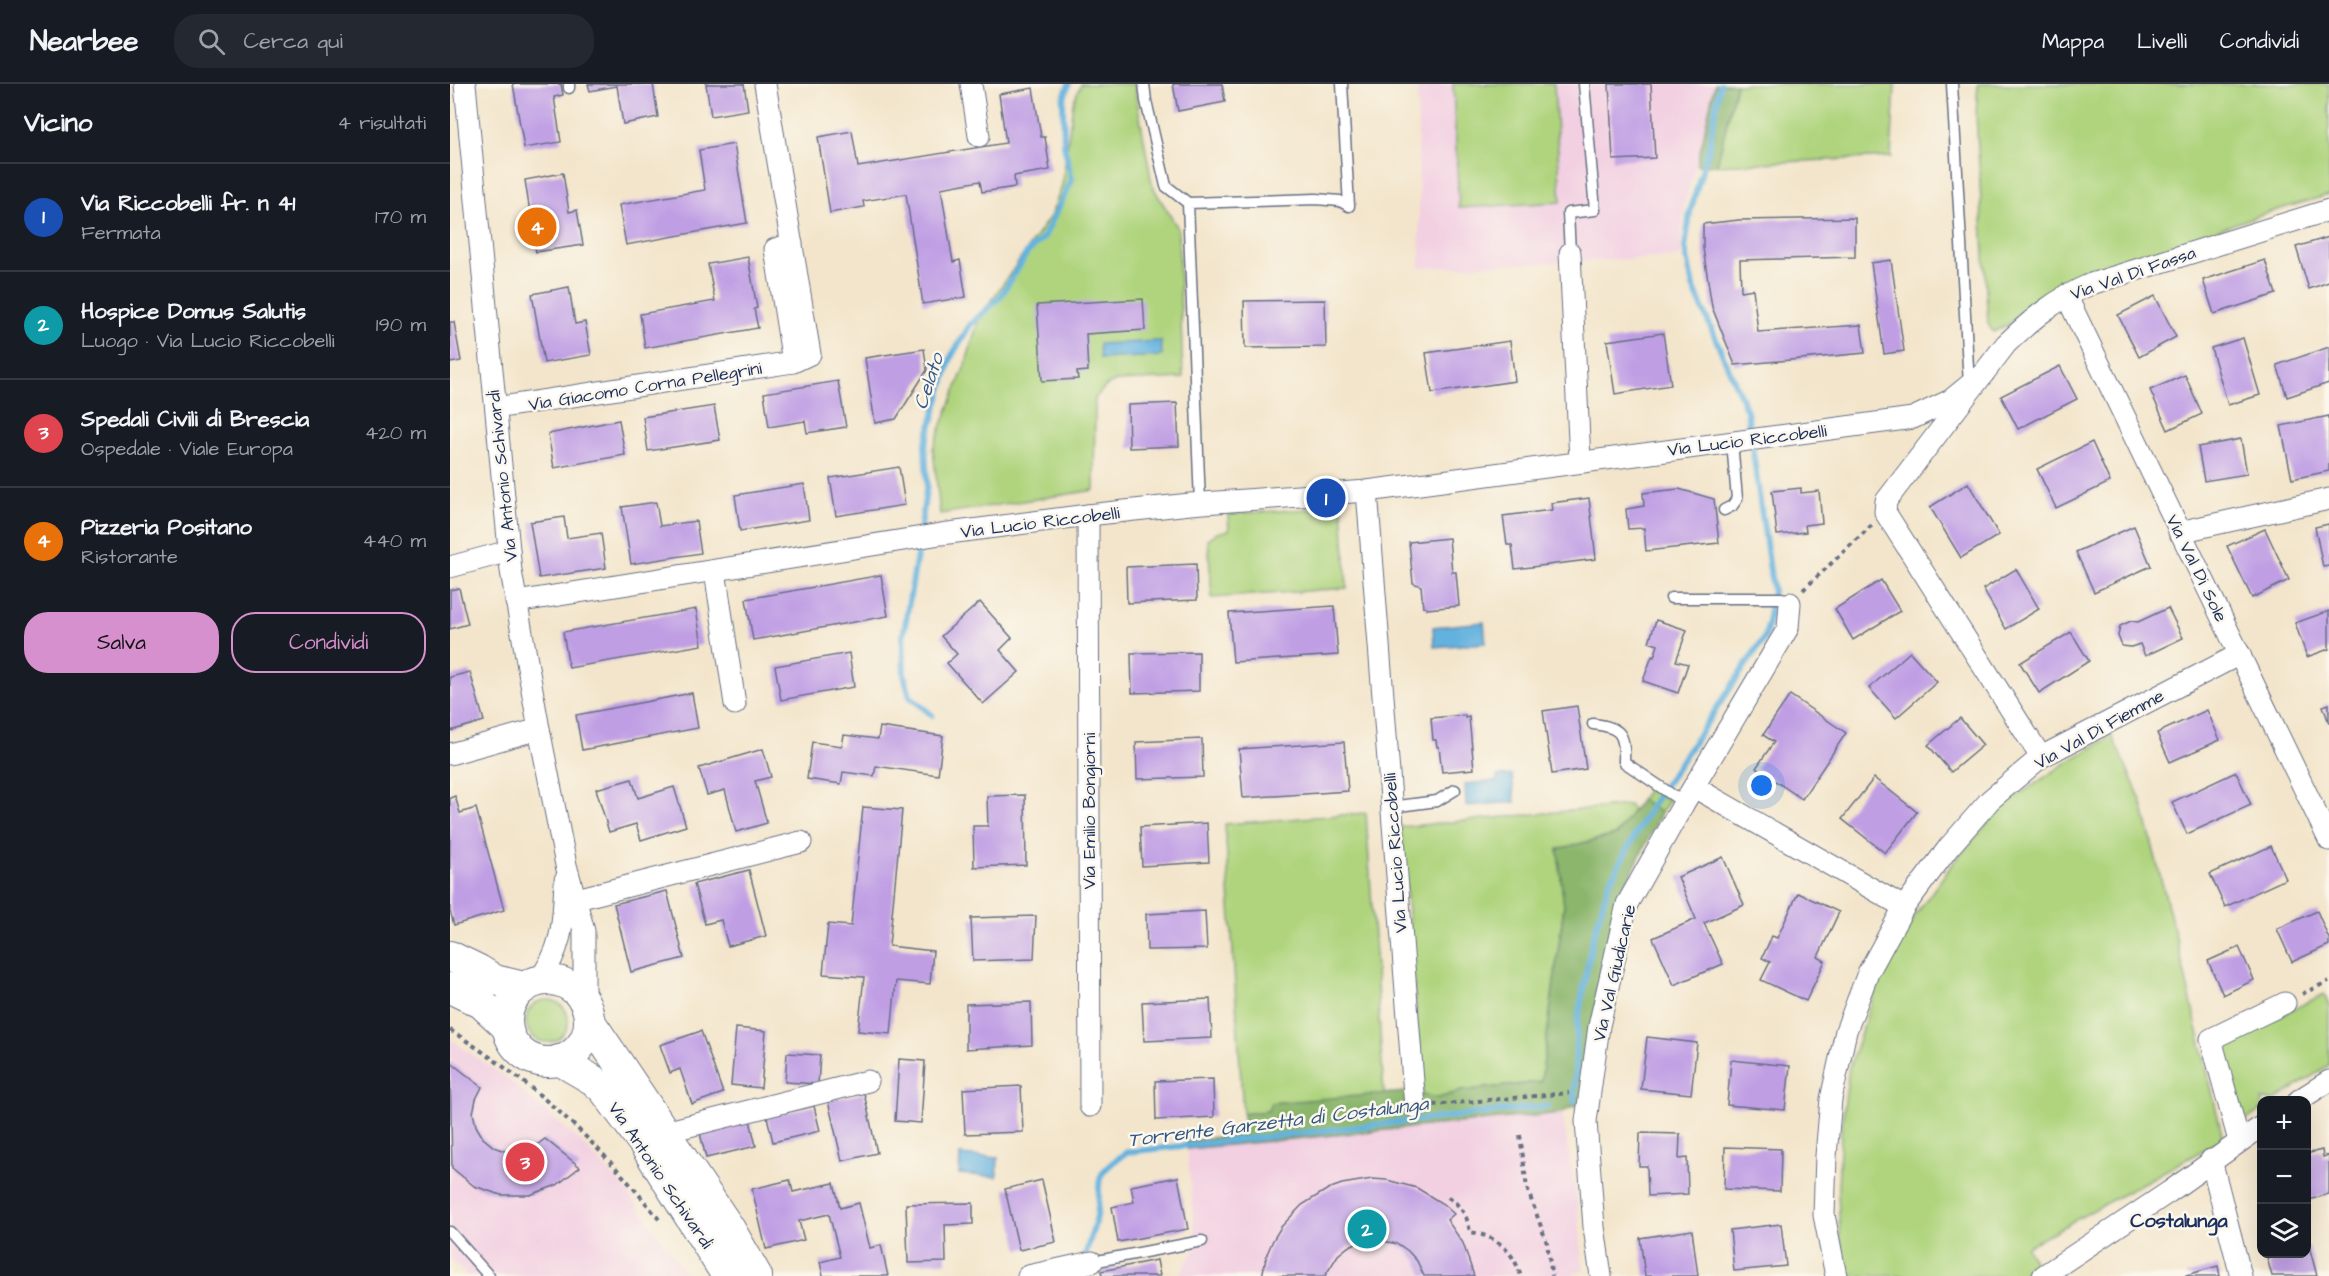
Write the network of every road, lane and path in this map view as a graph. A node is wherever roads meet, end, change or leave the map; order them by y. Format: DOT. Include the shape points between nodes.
graph roads {
  1 [pos="465,84"];
  2 [pos="765,84"];
  3 [pos="971,84"];
  4 [pos="1144,84"];
  5 [pos="1342,84"];
  6 [pos="1584,84"];
  7 [pos="1952,84"];
  8 [pos="979,136"];
  9 [pos="1188,203"];
  10 [pos="2329,210"];
  11 [pos="1570,253"];
  12 [pos="2066,295"];
  13 [pos="1976,380"];
  14 [pos="496,408"];
  15 [pos="1913,418"];
  16 [pos="1745,440"];
  17 [pos="1927,446"];
  18 [pos="1580,461"];
  19 [pos="1367,491"];
  20 [pos="2329,499"];
  21 [pos="1200,503"];
  22 [pos="1724,510"];
  23 [pos="1088,515"];
  24 [pos="1876,520"];
  25 [pos="2179,532"];
  26 [pos="509,551"];
  27 [pos="450,567"];
  28 [pos="715,571"];
  29 [pos="1671,598"];
  30 [pos="1785,600"];
  31 [pos="516,602"];
  32 [pos="2240,654"];
  33 [pos="735,704"];
  34 [pos="1593,724"];
  35 [pos="539,729"];
  36 [pos="450,754"];
  37 [pos="2042,757"];
  38 [pos="1455,790"];
  39 [pos="1683,795"];
  40 [pos="1391,807"];
  41 [pos="2329,840"];
  42 [pos="801,842"];
  43 [pos="566,864"];
  44 [pos="577,899"];
  45 [pos="1904,907"];
  46 [pos="450,956"];
  47 [pos="2329,981"];
  48 [pos="531,984"];
  49 [pos="450,988"];
  50 [pos="2285,1003"];
  51 [pos="586,1010"];
  52 [pos="507,1027"];
  53 [pos="450,1030"];
  54 [pos="560,1060"];
  55 [pos="868,1081"];
  56 [pos="2329,1081"];
  57 [pos="1568,1093"];
  58 [pos="2306,1096"];
  59 [pos="1090,1106"];
  60 [pos="1415,1107"];
  61 [pos="2257,1128"];
  62 [pos="665,1132"];
  63 [pos="1520,1135"];
  64 [pos="2238,1141"];
  65 [pos="2211,1160"];
  66 [pos="1448,1197"];
  67 [pos="664,1226"];
  68 [pos="450,1232"];
  69 [pos="1202,1241"];
  70 [pos="1092,1262"];
  71 [pos="489,1276"];
  72 [pos="727,1276"];
  73 [pos="757,1276"];
  74 [pos="1028,1276"];
  75 [pos="1521,1276"];
  76 [pos="1552,1276"];
  77 [pos="1601,1276"];
  78 [pos="1836,1276"];
  79 [pos="2043,1276"];
  80 [pos="2241,1276"];
  1 -- 14 [label="street, Via Antonio Schivardi"];
  2 -- 14 [label="street, Via Giacomo Corna Pellegrini" via="810,354 794,362"];
  3 -- 8 [label="street"];
  4 -- 9 [label="lane" via="1166,186"];
  5 -- 9 [label="lane" via="1349,206 1340,201 1316,200"];
  6 -- 11 [label="lane" via="1595,210 1568,213"];
  7 -- 13 [label="lane"];
  9 -- 21 [label="lane"];
  10 -- 12 [label="street, Via Val Di Fassa"];
  11 -- 18 [label="street"];
  12 -- 13 [label="street, Via Val Di Fassa" via="2029,322"];
  12 -- 25 [label="street, Via Val Di Sole"];
  13 -- 15 [label="street, Via Lucio Riccobelli" via="1936,408"];
  13 -- 17 [label="street, Via Val Di Fassa"];
  14 -- 26 [label="street, Via Antonio Schivardi"];
  15 -- 16 [label="street, Via Lucio Riccobelli"];
  15 -- 17 [label="street" via="1927,429"];
  16 -- 18 [label="street, Via Lucio Riccobelli"];
  16 -- 22 [label="lane" via="1737,499"];
  17 -- 37 [label="street, Via Val Di Fassa" via="1886,501 1885,512"];
  18 -- 19 [label="street, Via Lucio Riccobelli"];
  19 -- 21 [label="street, Via Lucio Riccobelli"];
  19 -- 40 [label="street, Via Lucio Riccobelli"];
  20 -- 25 [label="street"];
  21 -- 23 [label="street, Via Lucio Riccobelli"];
  23 -- 28 [label="street, Via Lucio Riccobelli" via="941,534"];
  23 -- 59 [label="street, Via Emilio Bongiorni"];
  24 -- 30 [label="path"];
  25 -- 32 [label="street, Via Val Di Sole"];
  26 -- 27 [label="street"];
  26 -- 31 [label="street, Via Antonio Schivardi"];
  28 -- 31 [label="street, Via Lucio Riccobelli"];
  28 -- 33 [label="street"];
  29 -- 30 [label="lane"];
  30 -- 39 [label="street, Via Val Giudicarie" via="1788,628"];
  31 -- 35 [label="street, Via Antonio Schivardi"];
  32 -- 37 [label="street, Via Val Di Fiemme"];
  32 -- 41 [label="street, Via Val Di Sole"];
  34 -- 39 [label="lane" via="1610,726 1618,733 1624,741 1624,762 1653,782"];
  35 -- 36 [label="street"];
  35 -- 43 [label="street, Via Antonio Schivardi"];
  37 -- 45 [label="street, Via Val Di Fiemme" via="1990,800 1948,847"];
  38 -- 40 [label="lane" via="1437,801"];
  39 -- 45 [label="street"];
  39 -- 77 [label="street, Via Val Giudicarie" via="1627,904 1599,1026 1586,1121"];
  40 -- 60 [label="street, Via Lucio Riccobelli"];
  42 -- 44 [label="street"];
  43 -- 44 [label="street, Via Antonio Schivardi"];
  43 -- 48 [label="street, Via Antonio Schivardi" via="560,939 554,958"];
  44 -- 51 [label="street, Via Antonio Schivardi" via="584,931"];
  45 -- 78 [label="street, Via Val Di Fiemme" via="1868,973 1846,1031 1832,1099 1824,1215"];
  46 -- 48 [label="street" via="495,980"];
  47 -- 50 [label="path"];
  48 -- 51 [label="street" via="547,980 565,984 579,994"];
  48 -- 52 [label="street" via="517,994 508,1009"];
  49 -- 52 [label="street" via="481,1003"];
  50 -- 64 [label="street" via="2211,1039"];
  51 -- 54 [label="street" via="586,1037 575,1052"];
  51 -- 62 [label="street, Via Antonio Schivardi"];
  52 -- 54 [label="street" via="521,1053 540,1062"];
  53 -- 67 [label="path" via="509,1070 568,1119 630,1182"];
  54 -- 72 [label="street, Via Antonio Schivardi" via="604,1090 649,1152"];
  55 -- 62 [label="street, Via Antonio Schivardi"];
  56 -- 58 [label="street"];
  57 -- 60 [label="path"];
  61 -- 64 [label="street"];
  62 -- 73 [label="street, Via Antonio Schivardi"];
  63 -- 76 [label="path" via="1527,1188 1547,1243"];
  64 -- 65 [label="street"];
  65 -- 79 [label="street"];
  65 -- 80 [label="street"];
  66 -- 75 [label="path" via="1461,1206 1470,1232 1492,1238 1510,1253"];
  68 -- 71 [label="lane"];
  69 -- 70 [label="lane"];
  70 -- 74 [label="street"];
}
